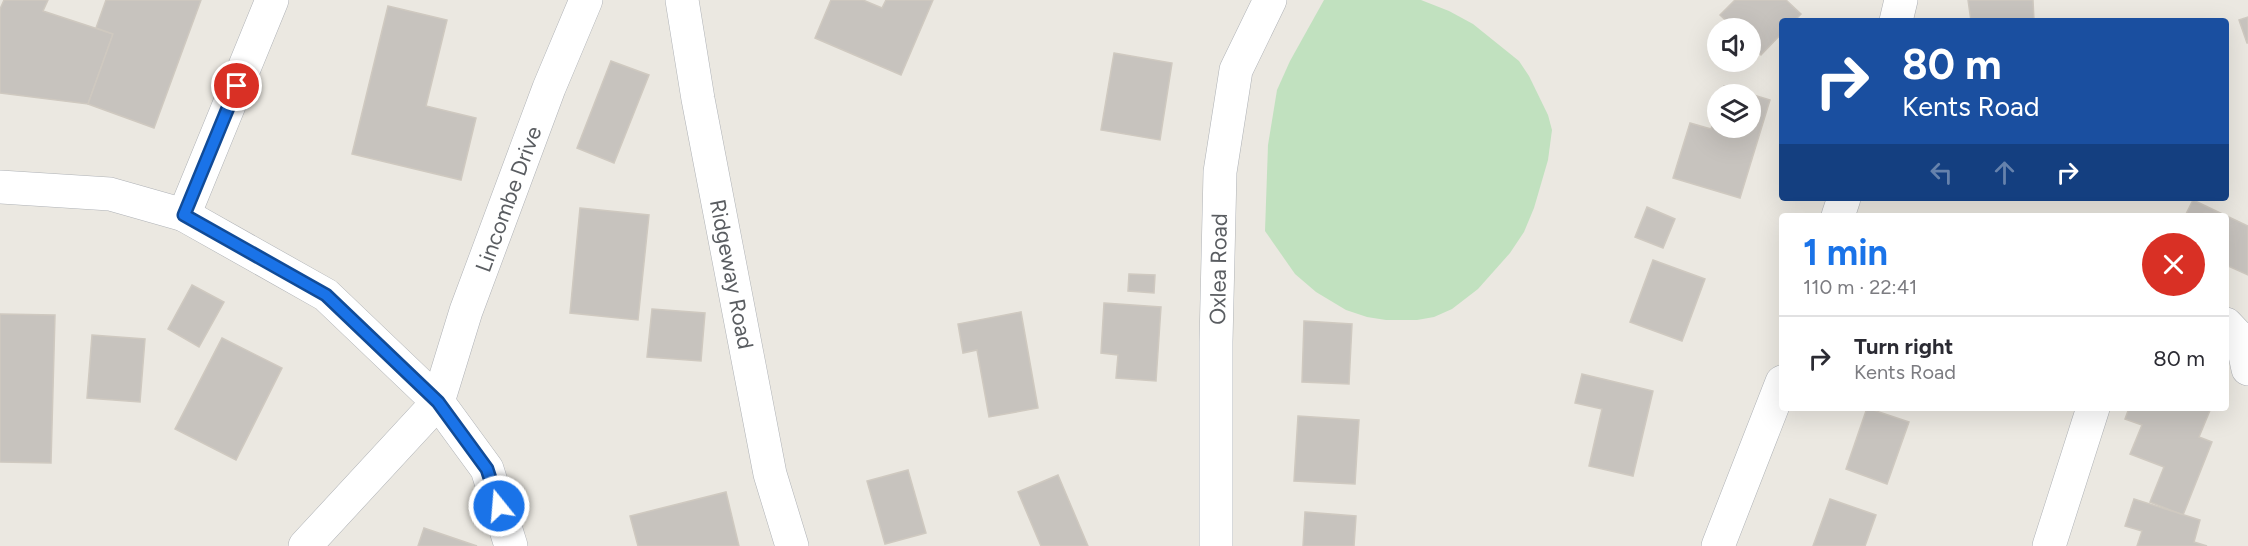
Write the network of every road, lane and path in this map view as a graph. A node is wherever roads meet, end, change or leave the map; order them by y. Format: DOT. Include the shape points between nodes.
graph roads {
  1 [pos="272,0"];
  2 [pos="586,0"];
  3 [pos="682,0"];
  4 [pos="1270,0"];
  5 [pos="1901,0"];
  6 [pos="1897,18"];
  7 [pos="0,186"];
  8 [pos="184,215"];
  9 [pos="2229,327"];
  10 [pos="2248,369"];
  11 [pos="1779,390"];
  12 [pos="438,402"];
  13 [pos="2092,411"];
  14 [pos="305,546"];
  15 [pos="511,546"];
  16 [pos="792,546"];
  17 [pos="1216,546"];
  18 [pos="1718,546"];
  19 [pos="2049,546"];
  1 -- 8 [label="street"];
  2 -- 12 [label="street, Lincombe Drive" via="466,311"];
  3 -- 16 [label="street, Ridgeway Road" via="770,474"];
  4 -- 17 [label="street, Oxlea Road" via="1236,70 1221,172"];
  5 -- 6 [label="street"];
  7 -- 8 [label="street" via="110,194"];
  8 -- 12 [label="street" via="326,295"];
  9 -- 10 [label="street" via="2242,341"];
  11 -- 18 [label="street"];
  12 -- 14 [label="street"];
  12 -- 15 [label="street" via="487,469"];
  13 -- 19 [label="street"];
}
